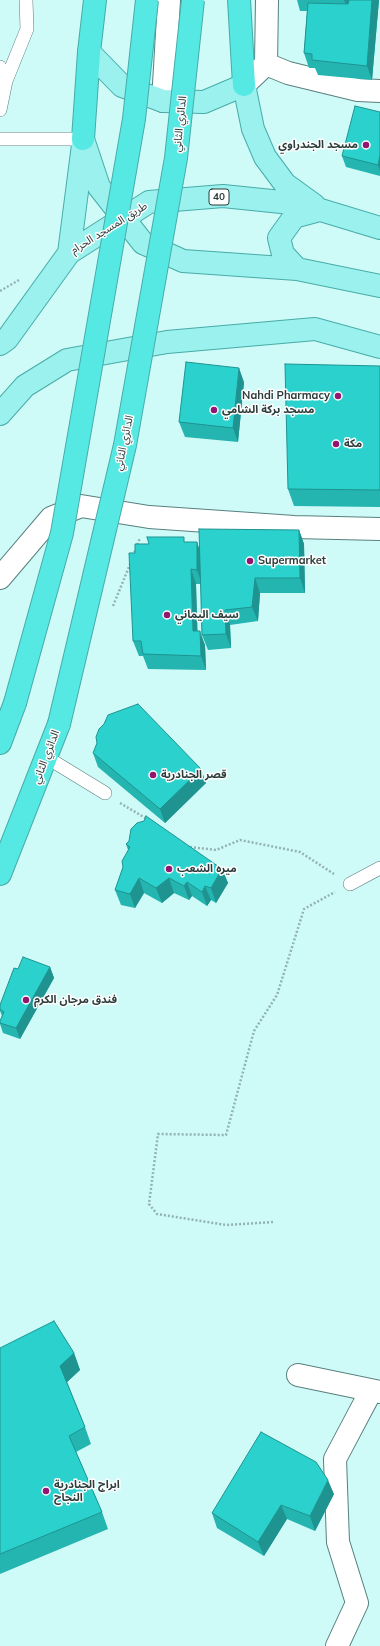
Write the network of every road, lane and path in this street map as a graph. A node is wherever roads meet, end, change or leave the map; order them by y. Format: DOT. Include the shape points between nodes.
graph roads {
  1 [pos="26,0"];
  2 [pos="95,0"];
  3 [pos="147,0"];
  4 [pos="169,0"];
  5 [pos="194,0"];
  6 [pos="239,0"];
  7 [pos="267,0"];
  8 [pos="89,52"];
  9 [pos="266,64"];
  10 [pos="0,67"];
  11 [pos="6,81"];
  12 [pos="244,85"];
  13 [pos="380,91"];
  14 [pos="163,101"];
  15 [pos="0,110"];
  16 [pos="0,139"];
  17 [pos="83,139"];
  18 [pos="320,210"];
  19 [pos="123,218"];
  20 [pos="380,228"];
  21 [pos="69,253"];
  22 [pos="297,269"];
  23 [pos="380,286"];
  24 [pos="0,344"];
  25 [pos="380,348"];
  26 [pos="0,414"];
  27 [pos="380,529"];
  28 [pos="0,578"];
  29 [pos="0,743"];
  30 [pos="46,757"];
  31 [pos="105,793"];
  32 [pos="152,823"];
  33 [pos="185,844"];
  34 [pos="380,868"];
  35 [pos="0,874"];
  36 [pos="350,884"];
  37 [pos="273,1222"];
  38 [pos="298,1375"];
  39 [pos="375,1392"];
  40 [pos="337,1646"];
  1 -- 11 [label="lane" via="27,29"];
  2 -- 8 [label="highway"];
  3 -- 29 [label="highway, bridge" via="134,119 62,533 15,703"];
  4 -- 14 [label="street"];
  5 -- 30 [label="highway, الدائري الثاني, bridge" via="176,158 125,445 59,724"];
  6 -- 12 [label="highway"];
  7 -- 9 [label="street"];
  8 -- 14 [label="main road" via="122,86"];
  8 -- 17 [label="highway"];
  9 -- 12 [label="street"];
  9 -- 13 [label="street" via="288,73 358,90"];
  10 -- 11 [label="lane"];
  11 -- 15 [label="lane"];
  12 -- 14 [label="main road" via="204,102"];
  12 -- 18 [label="main road" via="253,129 265,158 285,184"];
  16 -- 17 [label="lane"];
  17 -- 19 [label="main road" via="99,187"];
  17 -- 21 [label="main road"];
  18 -- 19 [label="main road, طريق المسجد الحرام / 40" via="301,204 223,196 150,202"];
  18 -- 20 [label="main road, طريق المسجد الحرام / 40"];
  18 -- 22 [label="main road" via="294,217 279,238 283,254"];
  19 -- 21 [label="main road, طريق المسجد الحرام / 40"];
  19 -- 22 [label="main road" via="143,243 183,261"];
  21 -- 24 [label="main road, طريق المسجد الحرام" via="7,339"];
  22 -- 23 [label="main road"];
  25 -- 26 [label="main road" via="315,329 152,344 67,360 25,386"];
  27 -- 28 [label="street" via="294,527 149,517 81,506 51,518"];
  30 -- 31 [label="lane"];
  30 -- 35 [label="highway, الدائري الثاني"];
  31 -- 32 [label="path"];
  33 -- 36 [label="path" via="192,848 216,850 240,840 300,852"];
  34 -- 36 [label="lane"];
  36 -- 37 [label="path" via="304,909 277,995 254,1031 226,1135 158,1134 149,1204 157,1214 226,1226"];
  38 -- 39 [label="street"];
  39 -- 40 [label="street" via="334,1459 338,1542 357,1603"];
}
